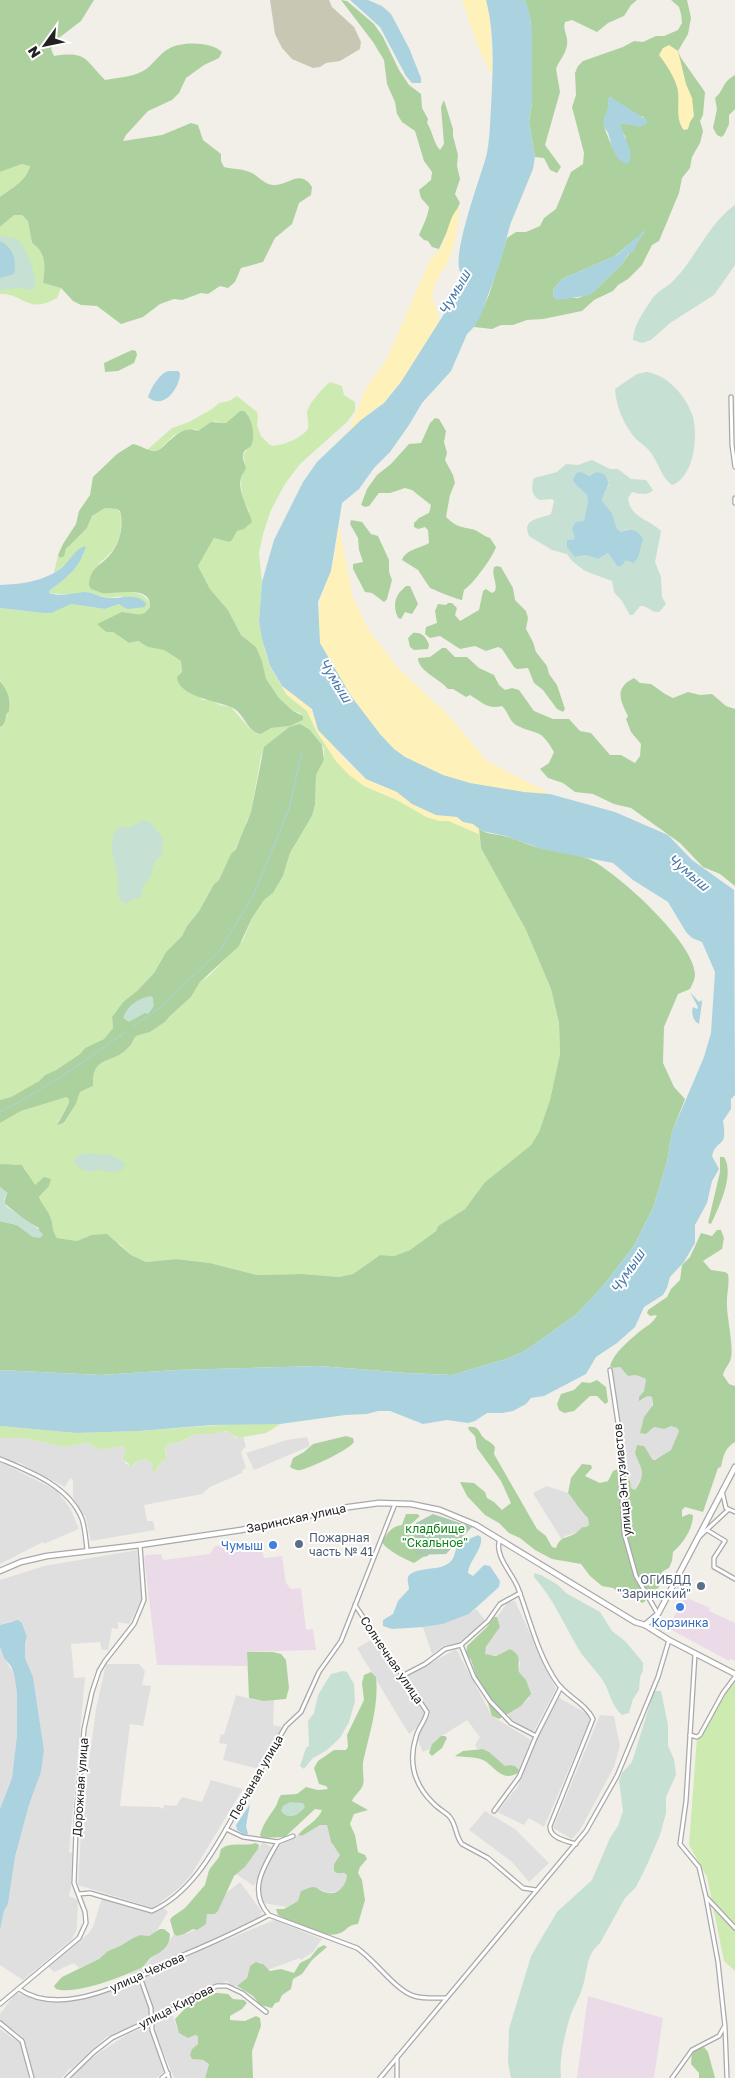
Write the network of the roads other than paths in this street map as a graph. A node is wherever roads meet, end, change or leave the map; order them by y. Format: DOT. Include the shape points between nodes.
graph roads {
  1 [pos="731,397"];
  2 [pos="735,468"];
  3 [pos="735,498"];
  4 [pos="735,503"];
  5 [pos="610,1370"];
  6 [pos="0,1459"];
  7 [pos="735,1467"];
  8 [pos="722,1490"];
  9 [pos="396,1503"];
  10 [pos="728,1510"];
  11 [pos="735,1512"];
  12 [pos="707,1530"];
  13 [pos="698,1538"];
  14 [pos="500,1539"];
  15 [pos="140,1545"];
  16 [pos="87,1550"];
  17 [pos="0,1571"];
  18 [pos="735,1578"];
  19 [pos="520,1592"];
  20 [pos="355,1604"];
  21 [pos="658,1614"];
  22 [pos="645,1625"];
  23 [pos="669,1640"];
  24 [pos="461,1645"];
  25 [pos="695,1654"];
  26 [pos="735,1675"];
  27 [pos="402,1676"];
  28 [pos="561,1687"];
  29 [pos="690,1735"];
  30 [pos="536,1736"];
  31 [pos="494,1811"];
  32 [pos="226,1828"];
  33 [pos="293,1836"];
  34 [pos="278,1842"];
  35 [pos="576,1844"];
  36 [pos="537,1890"];
  37 [pos="79,1894"];
  38 [pos="706,1898"];
  39 [pos="269,1915"];
  40 [pos="735,1928"];
  41 [pos="140,1977"];
  42 [pos="19,1989"];
  43 [pos="446,1998"];
  44 [pos="0,2004"];
  45 [pos="266,2012"];
  46 [pos="151,2021"];
  47 [pos="0,2023"];
  48 [pos="725,2027"];
  49 [pos="397,2056"];
  50 [pos="168,2073"];
  51 [pos="32,2078"];
  52 [pos="67,2078"];
  53 [pos="162,2078"];
  54 [pos="170,2078"];
  55 [pos="380,2078"];
  56 [pos="397,2078"];
  57 [pos="672,2078"];
  58 [pos="727,2078"];
  1 -- 2 [label="street"];
  3 -- 4 [label="street"];
  5 -- 21 [label="street, улица Энтузиастов" via="618,1423 624,1533 636,1576"];
  6 -- 16 [label="street" via="62,1491 82,1519"];
  7 -- 8 [label="street"];
  8 -- 10 [label="street"];
  8 -- 13 [label="street"];
  9 -- 14 [label="street, Заринская улица" via="458,1516"];
  9 -- 15 [label="street, Заринская улица" via="349,1507 241,1530"];
  9 -- 20 [label="street, Песчаная улица"];
  10 -- 11 [label="street"];
  10 -- 12 [label="street"];
  12 -- 13 [label="street"];
  12 -- 18 [label="street" via="725,1541 714,1558 714,1567"];
  13 -- 21 [label="street"];
  14 -- 19 [label="street" via="501,1558"];
  14 -- 22 [label="street, Заринская улица" via="635,1622"];
  15 -- 16 [label="street, Заринская улица"];
  15 -- 37 [label="street, Дорожная улица" via="144,1600 134,1624 99,1671 84,1729 74,1883"];
  16 -- 17 [label="street, Заринская улица" via="20,1562"];
  19 -- 24 [label="street" via="500,1604 488,1621"];
  19 -- 28 [label="street" via="535,1639"];
  20 -- 27 [label="street, Солнечная улица"];
  20 -- 32 [label="street, Песчаная улица" via="341,1641 319,1672 301,1712 286,1726"];
  21 -- 22 [label="street"];
  22 -- 23 [label="street, Заринская улица"];
  23 -- 25 [label="street, Заринская улица"];
  23 -- 35 [label="street" via="658,1677 617,1776"];
  24 -- 27 [label="street" via="445,1649"];
  24 -- 30 [label="street" via="474,1677 490,1701 511,1723"];
  25 -- 26 [label="street, Заринская улица"];
  25 -- 29 [label="street"];
  26 -- 29 [label="street" via="700,1735"];
  27 -- 36 [label="street, Солнечная улица" via="427,1712 416,1736 412,1762 417,1783 431,1802 454,1823 462,1844 488,1858 523,1888"];
  28 -- 30 [label="street"];
  28 -- 35 [label="street" via="593,1719 550,1826 552,1834"];
  29 -- 38 [label="street" via="680,1844 699,1867"];
  30 -- 31 [label="street" via="519,1777"];
  32 -- 34 [label="street" via="243,1837"];
  32 -- 37 [label="street, Песчаная улица" via="188,1884 154,1910 90,1893"];
  33 -- 34 [label="street"];
  34 -- 39 [label="street" via="258,1882 260,1900"];
  35 -- 36 [label="street"];
  36 -- 43 [label="street"];
  37 -- 42 [label="street, Дорожная улица" via="86,1916 82,1933"];
  38 -- 40 [label="street"];
  38 -- 48 [label="street" via="718,1962"];
  39 -- 41 [label="street, улица Чехова"];
  39 -- 43 [label="street" via="357,1948 410,1995"];
  41 -- 42 [label="street, улица Чехова" via="72,1999 36,1997"];
  41 -- 46 [label="street"];
  42 -- 44 [label="street, Дорожная улица"];
  43 -- 49 [label="street"];
  45 -- 46 [label="street, улица Кирова" via="242,1993 219,1985 192,1996"];
  46 -- 50 [label="street"];
  46 -- 52 [label="street, улица Кирова" via="112,2038"];
  47 -- 51 [label="street" via="22,2041"];
  48 -- 57 [label="street" via="719,2036 692,2050"];
  48 -- 58 [label="street"];
  49 -- 55 [label="street"];
  49 -- 56 [label="street"];
  50 -- 53 [label="street"];
  50 -- 54 [label="street"];
}
